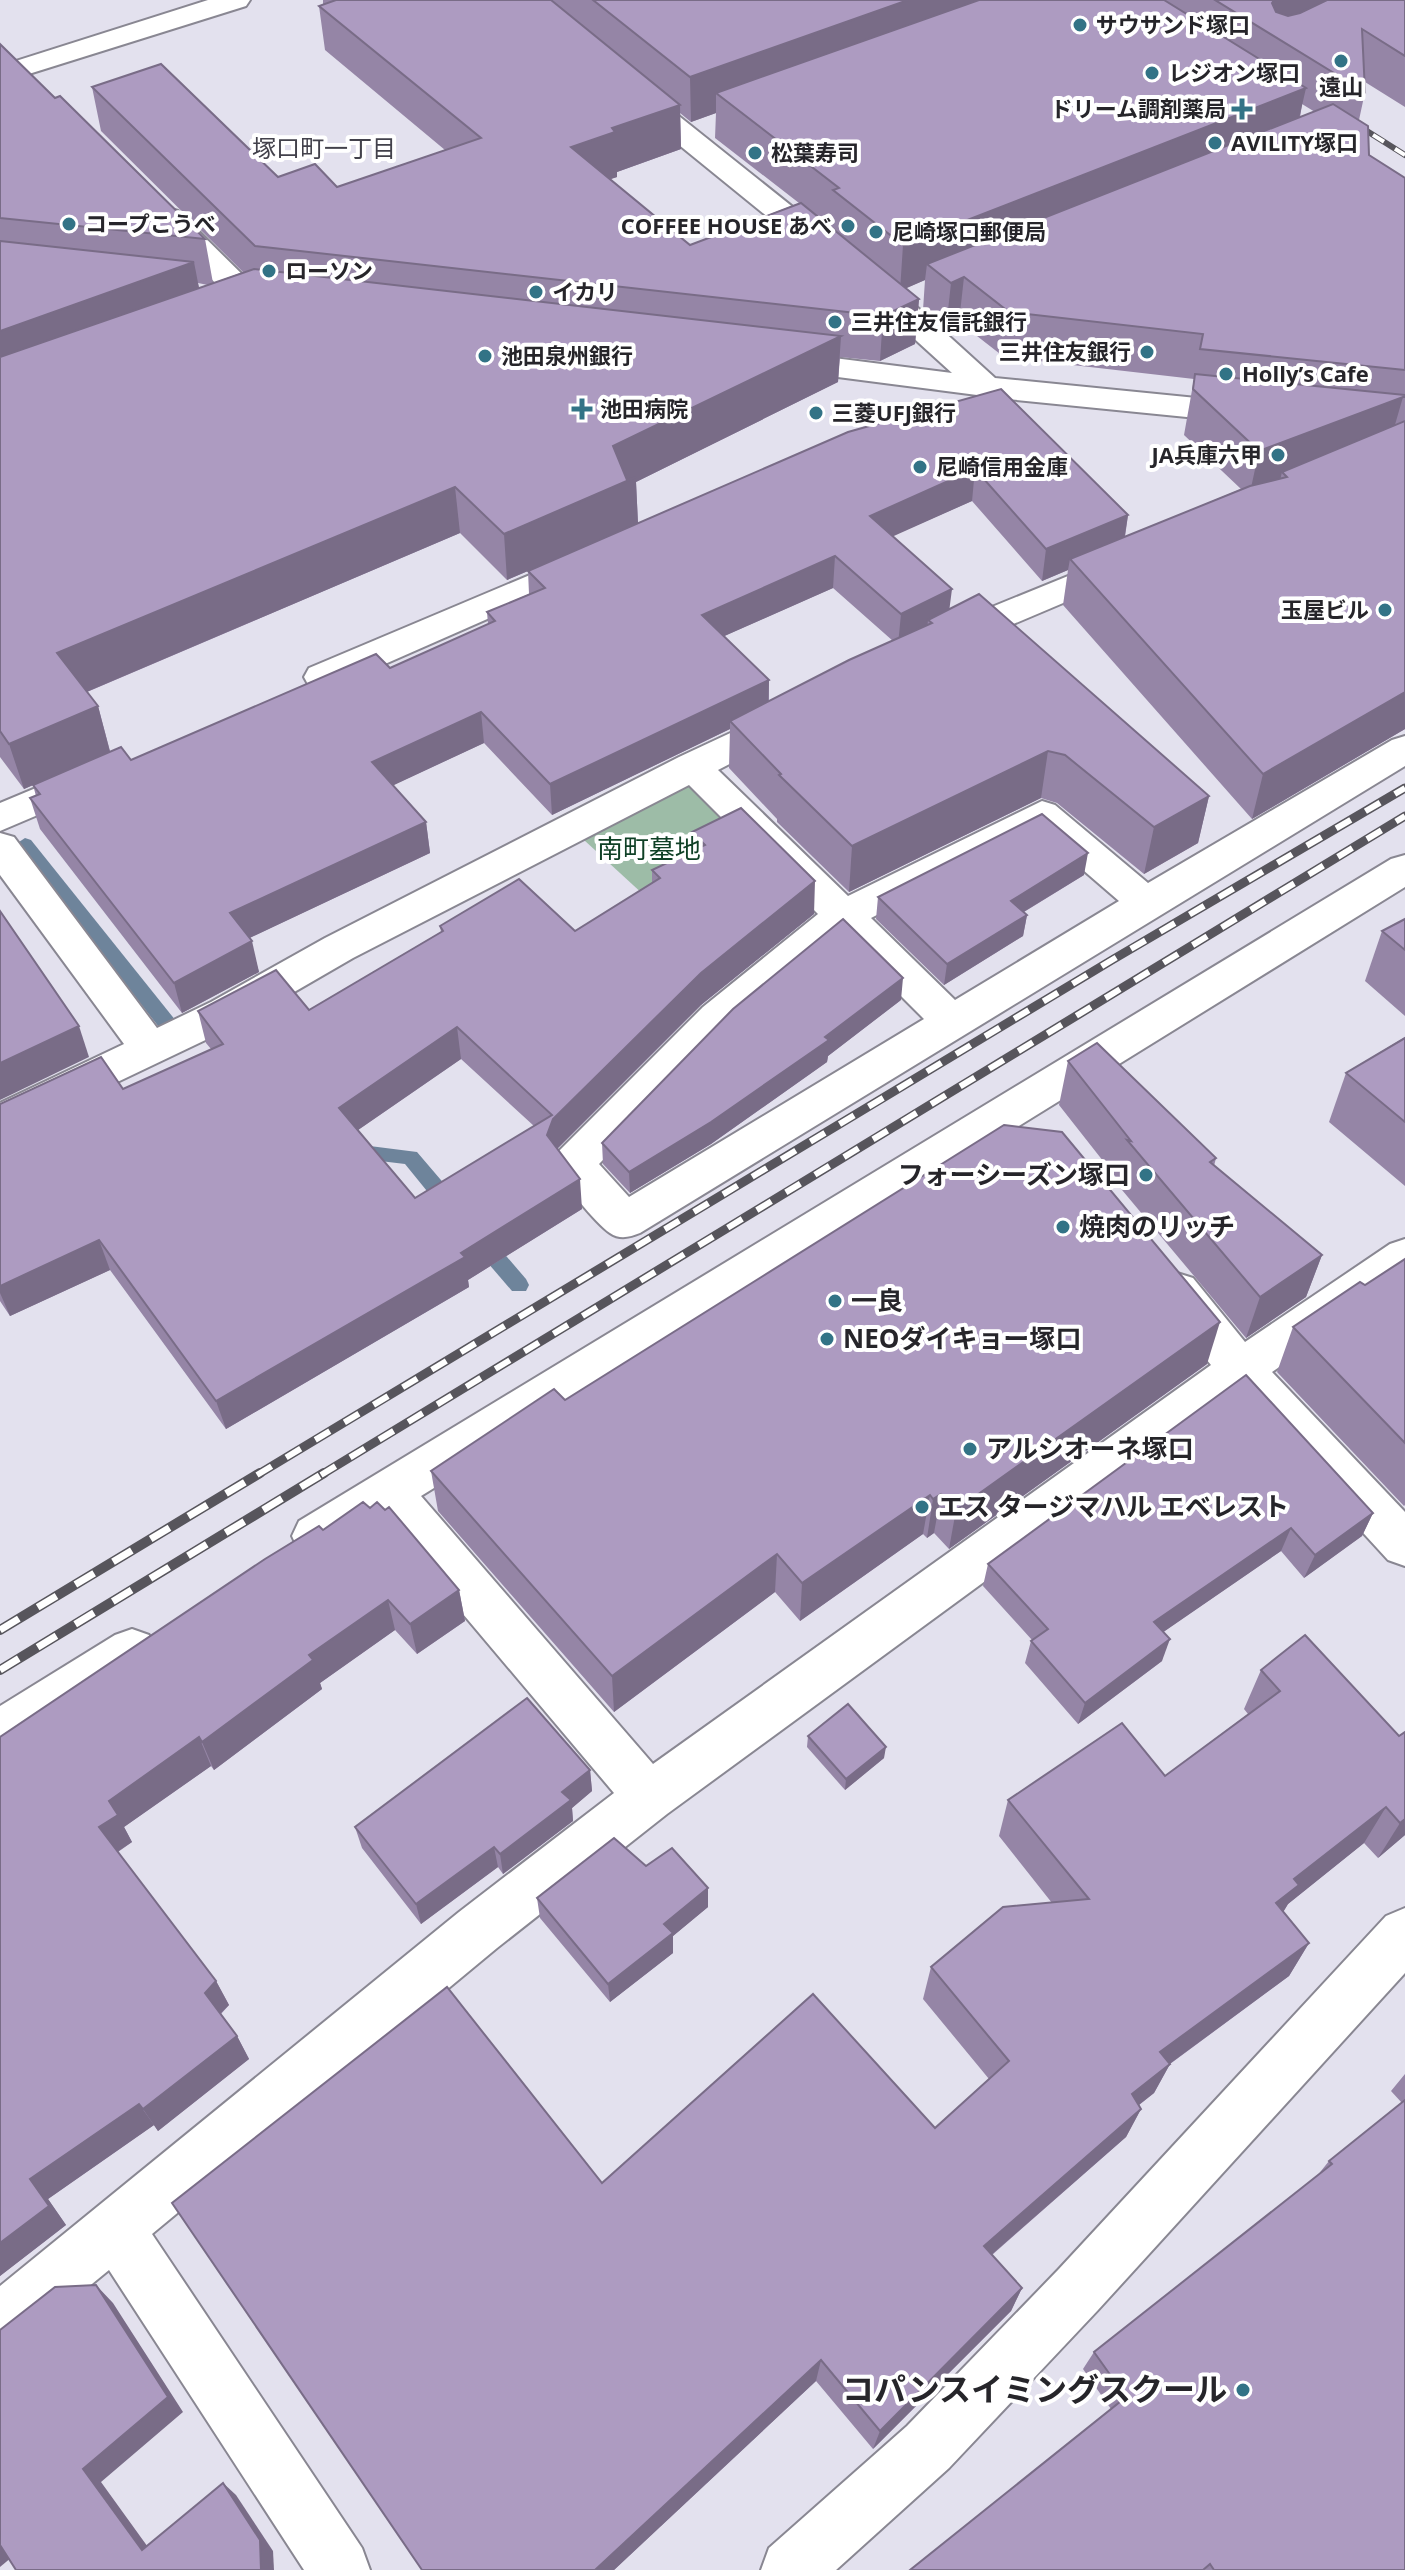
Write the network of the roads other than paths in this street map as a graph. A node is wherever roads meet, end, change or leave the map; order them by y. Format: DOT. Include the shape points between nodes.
graph roads {
  1 [pos="236,0"];
  2 [pos="6,66"];
  3 [pos="614,78"];
  4 [pos="40,92"];
  5 [pos="716,125"];
  6 [pos="686,136"];
  7 [pos="142,193"];
  8 [pos="927,294"];
  9 [pos="897,306"];
  10 [pos="211,309"];
  11 [pos="744,357"];
  12 [pos="987,387"];
  13 [pos="935,410"];
  14 [pos="1270,415"];
  15 [pos="1017,418"];
  16 [pos="1142,544"];
  17 [pos="610,552"];
  18 [pos="910,657"];
  19 [pos="287,693"];
  20 [pos="815,705"];
  21 [pos="1405,749"];
  22 [pos="692,766"];
  23 [pos="115,768"];
  24 [pos="0,818"];
  25 [pos="0,847"];
  26 [pos="1405,869"];
  27 [pos="1146,903"];
  28 [pos="843,915"];
  29 [pos="951,1021"];
  30 [pos="150,1049"];
  31 [pos="1023,1105"];
  32 [pos="0,1122"];
  33 [pos="1050,1138"];
  34 [pos="1405,1257"];
  35 [pos="1150,1258"];
  36 [pos="1241,1369"];
  37 [pos="388,1491"];
  38 [pos="1405,1545"];
  39 [pos="281,1558"];
  40 [pos="160,1633"];
  41 [pos="0,1733"];
  42 [pos="649,1797"];
  43 [pos="1405,1934"];
  44 [pos="116,2229"];
  45 [pos="0,2323"];
  46 [pos="340,2570"];
  47 [pos="791,2570"];
  1 -- 2 [label="street"];
  2 -- 4 [label="street"];
  3 -- 6 [label="street"];
  5 -- 6 [label="street"];
  6 -- 9 [label="street"];
  7 -- 10 [label="street" via="270,305"];
  8 -- 9 [label="street"];
  9 -- 12 [label="street"];
  11 -- 12 [label="street"];
  12 -- 13 [label="street"];
  12 -- 14 [label="street"];
  12 -- 15 [label="street"];
  16 -- 18 [label="street"];
  17 -- 19 [label="street"];
  20 -- 22 [label="street"];
  21 -- 27 [label="street"];
  22 -- 28 [label="street"];
  22 -- 30 [label="street"];
  23 -- 24 [label="street"];
  25 -- 30 [label="street"];
  26 -- 31 [label="street"];
  27 -- 28 [label="street" via="1042,814"];
  27 -- 29 [label="street"];
  28 -- 29 [label="street"];
  28 -- 29 [label="street" via="717,1018 573,1164 625,1221"];
  30 -- 32 [label="street"];
  31 -- 33 [label="street"];
  31 -- 37 [label="street"];
  34 -- 36 [label="street"];
  35 -- 36 [label="street"];
  36 -- 38 [label="street"];
  36 -- 42 [label="street"];
  37 -- 39 [label="street"];
  37 -- 42 [label="street"];
  40 -- 41 [label="street"];
  42 -- 44 [label="street" via="478,1930"];
  43 -- 47 [label="street" via="928,2447"];
  44 -- 45 [label="street"];
  44 -- 46 [label="street"];
}
